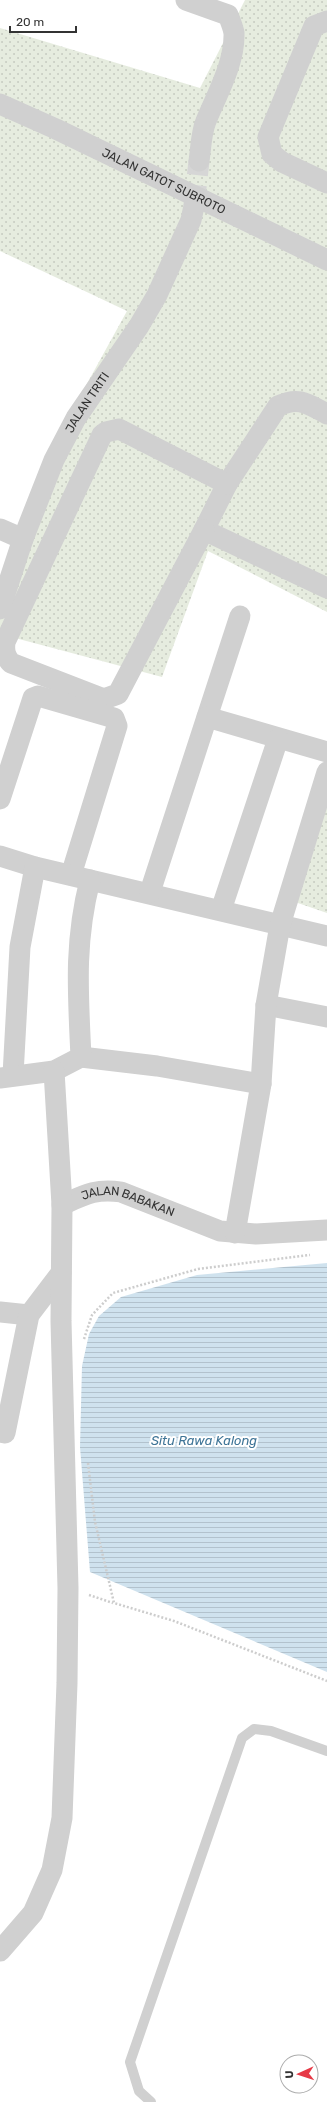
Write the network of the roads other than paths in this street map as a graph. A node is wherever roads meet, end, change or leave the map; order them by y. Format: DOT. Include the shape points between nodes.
graph roads {
  1 [pos="186,0"];
  2 [pos="206,3"];
  3 [pos="327,21"];
  4 [pos="0,104"];
  5 [pos="199,160"];
  6 [pos="327,183"];
  7 [pos="194,206"];
  8 [pos="327,260"];
  9 [pos="327,414"];
  10 [pos="227,484"];
  11 [pos="0,529"];
  12 [pos="204,530"];
  13 [pos="23,539"];
  14 [pos="327,588"];
  15 [pos="0,609"];
  16 [pos="240,616"];
  17 [pos="207,717"];
  18 [pos="278,739"];
  19 [pos="327,752"];
  20 [pos="327,772"];
  21 [pos="0,799"];
  22 [pos="0,856"];
  23 [pos="35,866"];
  24 [pos="80,877"];
  25 [pos="150,892"];
  26 [pos="221,910"];
  27 [pos="280,925"];
  28 [pos="327,936"];
  29 [pos="266,1005"];
  30 [pos="327,1017"];
  31 [pos="81,1057"];
  32 [pos="54,1071"];
  33 [pos="6,1076"];
  34 [pos="261,1084"];
  35 [pos="62,1205"];
  36 [pos="327,1230"];
  37 [pos="235,1233"];
  38 [pos="61,1273"];
  39 [pos="0,1312"];
  40 [pos="29,1315"];
  41 [pos="0,1432"];
  42 [pos="327,1751"];
  43 [pos="0,1952"];
  44 [pos="151,2102"];
  1 -- 2 [label="street"];
  2 -- 5 [label="street" via="228,15 234,32 217,100 205,122"];
  3 -- 6 [label="street" via="314,26 268,138 272,154 282,162"];
  4 -- 8 [label="street, JALAN GATOT SUBROTO"];
  7 -- 13 [label="street, JALAN TRITI" via="188,227 139,326 76,418 54,460"];
  9 -- 10 [label="street" via="306,403 290,401 278,406"];
  10 -- 12 [label="street"];
  10 -- 12 [label="street" via="119,429 102,435 5,642 6,657 11,663 104,699 118,694"];
  11 -- 13 [label="street"];
  12 -- 14 [label="street"];
  13 -- 15 [label="street, JALAN TRITI"];
  16 -- 17 [label="street"];
  17 -- 18 [label="street"];
  17 -- 25 [label="street"];
  18 -- 19 [label="street"];
  18 -- 26 [label="street"];
  20 -- 27 [label="street"];
  21 -- 24 [label="street" via="33,698 38,696 114,718 117,726"];
  22 -- 23 [label="street"];
  23 -- 24 [label="street"];
  23 -- 33 [label="street" via="20,947"];
  24 -- 25 [label="street"];
  24 -- 31 [label="street" via="83,907 78,942"];
  25 -- 26 [label="street"];
  26 -- 27 [label="street"];
  27 -- 28 [label="street"];
  27 -- 29 [label="street"];
  29 -- 30 [label="street"];
  29 -- 34 [label="street"];
  31 -- 32 [label="street"];
  31 -- 34 [label="street" via="157,1066"];
  32 -- 33 [label="street"];
  32 -- 35 [label="street, JALAN BABAKAN"];
  34 -- 37 [label="street"];
  35 -- 37 [label="street, JALAN BABAKAN" via="90,1192 121,1192 220,1231"];
  35 -- 38 [label="street"];
  36 -- 37 [label="street, JALAN BABAKAN"];
  38 -- 40 [label="street"];
  38 -- 43 [label="street" via="68,1588 62,1818 52,1870 33,1913"];
  39 -- 40 [label="street"];
  40 -- 41 [label="street" via="5,1433"];
  42 -- 44 [label="lane" via="271,1731 254,1729 242,1738 130,2062 140,2091"];
}
